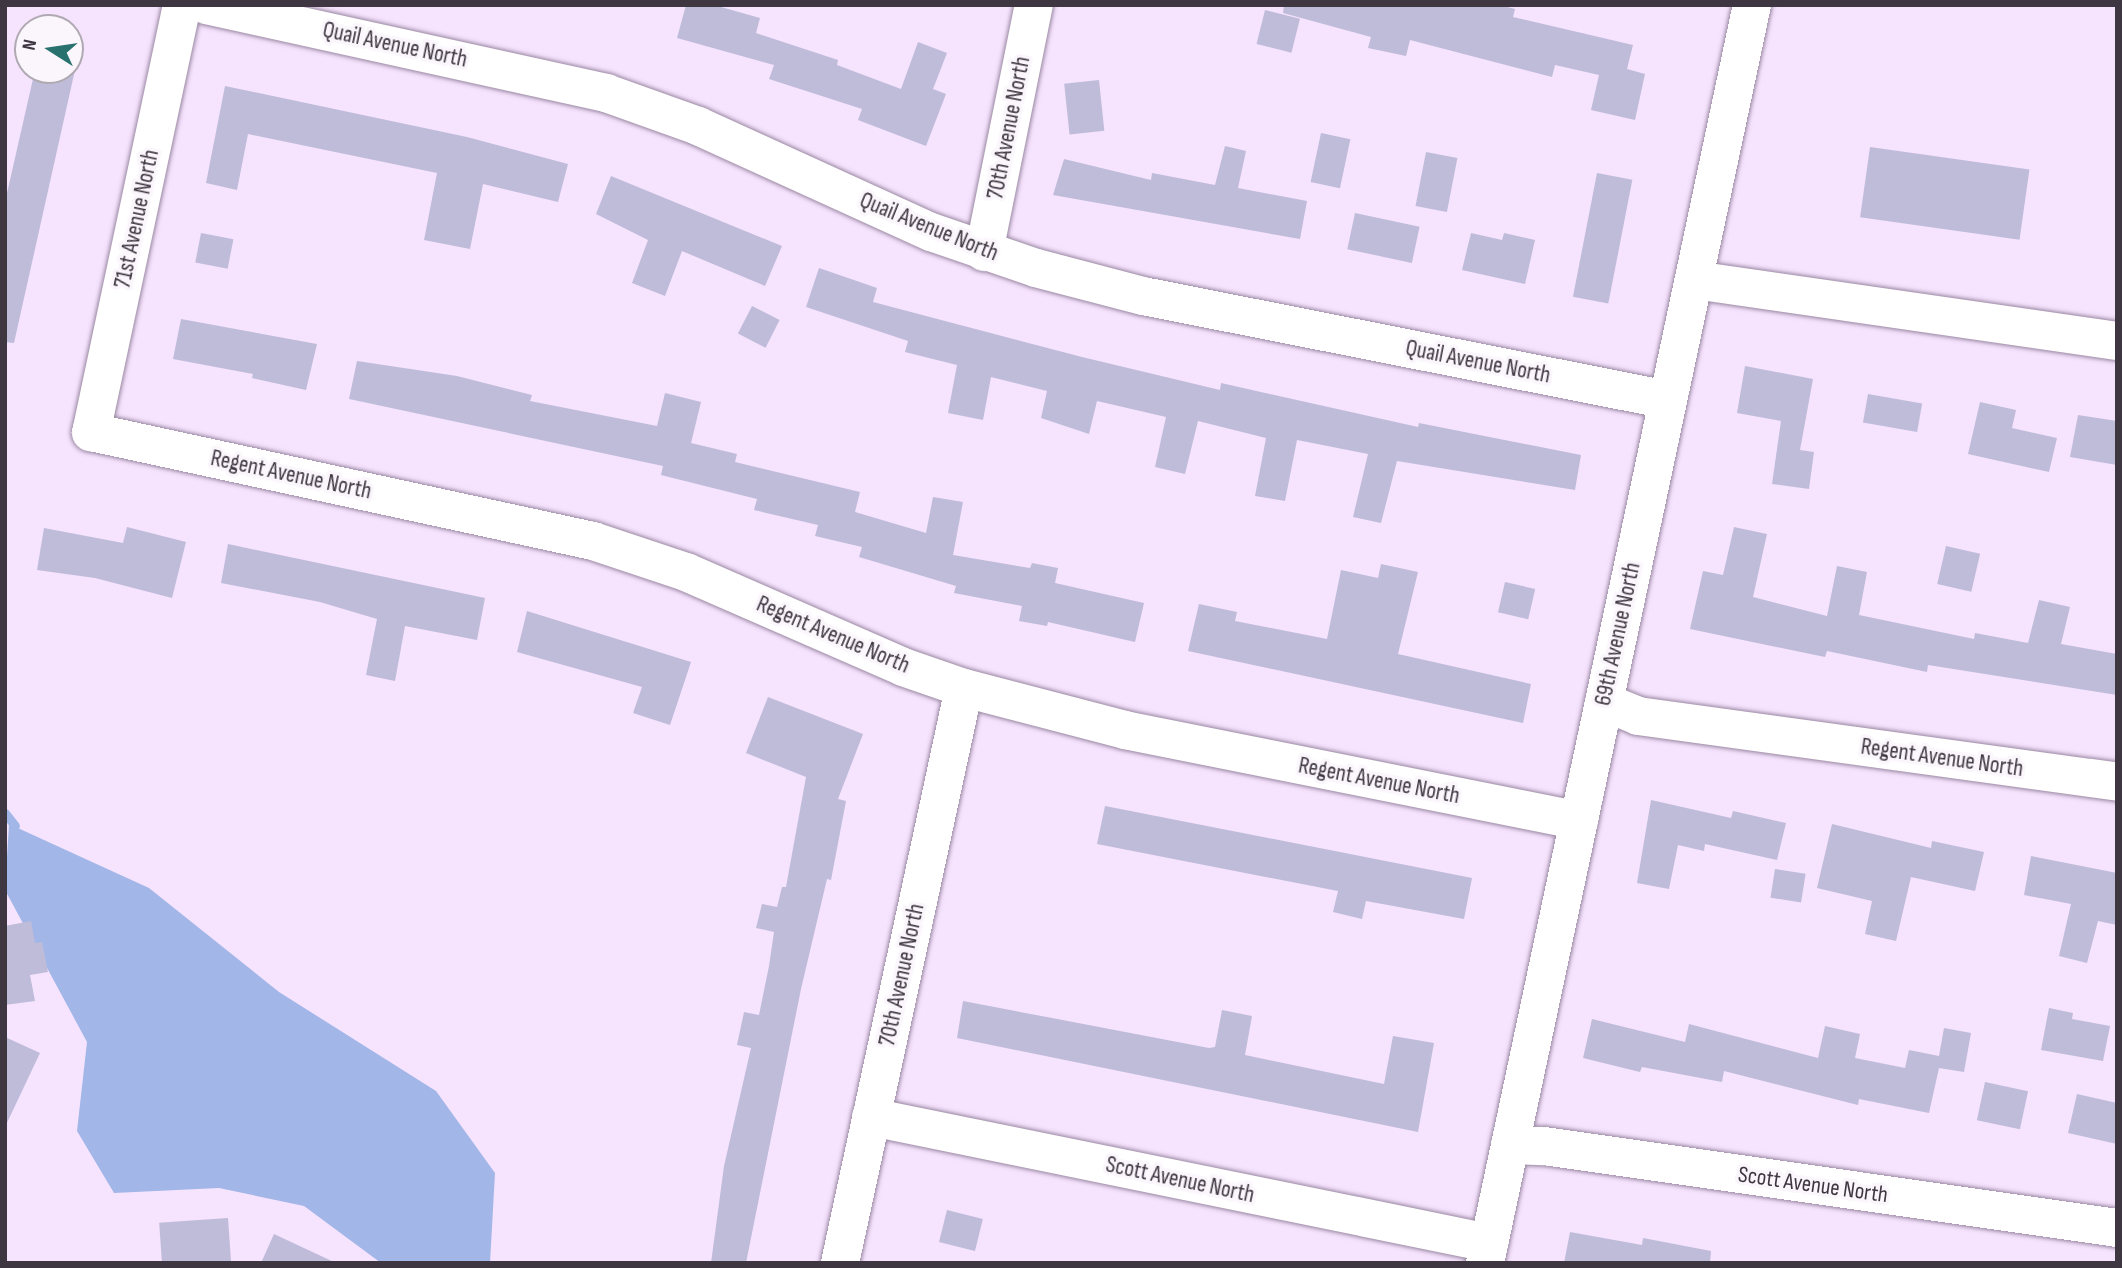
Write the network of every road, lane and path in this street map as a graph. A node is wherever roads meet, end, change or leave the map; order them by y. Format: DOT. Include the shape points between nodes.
graph roads {
  1 [pos="182,5"];
  2 [pos="206,5"];
  3 [pos="1034,5"];
  4 [pos="1752,5"];
  5 [pos="984,251"];
  6 [pos="1694,280"];
  7 [pos="2117,341"];
  8 [pos="1668,400"];
  9 [pos="91,432"];
  10 [pos="964,688"];
  11 [pos="1604,702"];
  12 [pos="2117,782"];
  13 [pos="1578,821"];
  14 [pos="871,1116"];
  15 [pos="1510,1145"];
  16 [pos="2117,1228"];
  17 [pos="1487,1253"];
  18 [pos="840,1263"];
  1 -- 9 [label="street, 71st Avenue North"];
  2 -- 5 [label="street, Quail Avenue North" via="606,93 698,126 931,232"];
  3 -- 5 [label="street, 70th Avenue North"];
  4 -- 6 [label="street, 69th Avenue North"];
  5 -- 8 [label="street, Quail Avenue North" via="1143,296"];
  6 -- 7 [label="street"];
  6 -- 8 [label="street, 69th Avenue North"];
  8 -- 11 [label="street, 69th Avenue North"];
  9 -- 10 [label="street, Regent Avenue North" via="593,541 685,572 903,667"];
  10 -- 13 [label="street, Regent Avenue North" via="1125,730"];
  10 -- 14 [label="street, 70th Avenue North"];
  11 -- 12 [label="street, Regent Avenue North" via="1638,716"];
  11 -- 13 [label="street, 69th Avenue North"];
  13 -- 15 [label="street, 69th Avenue North"];
  14 -- 17 [label="street, Scott Avenue North"];
  14 -- 18 [label="street, 70th Avenue North"];
  15 -- 16 [label="street, Scott Avenue North" via="1544,1146"];
  15 -- 17 [label="street, 69th Avenue North"];
}
